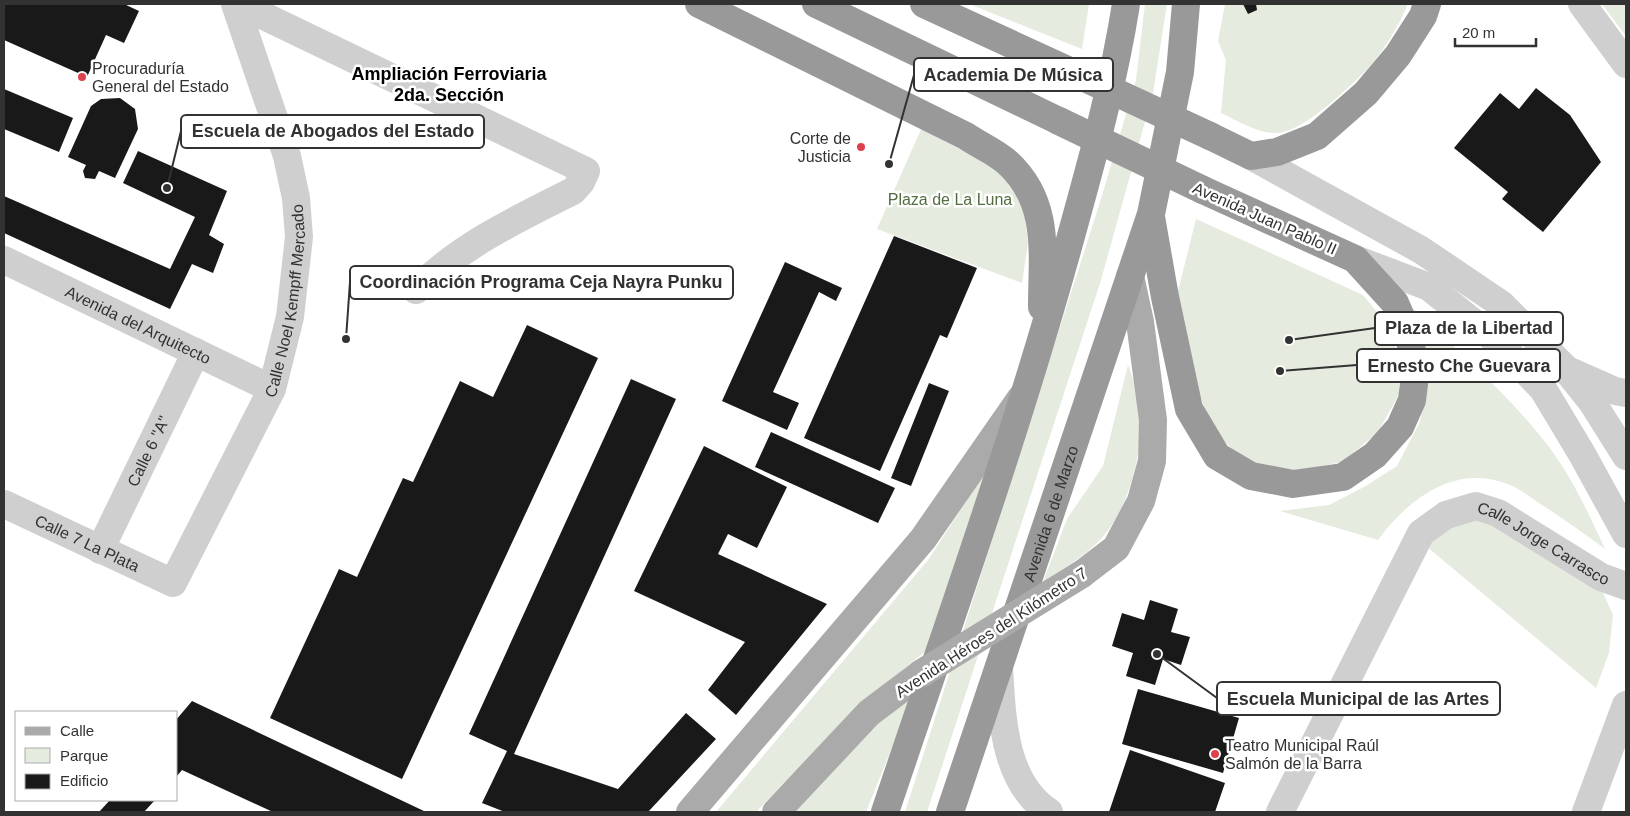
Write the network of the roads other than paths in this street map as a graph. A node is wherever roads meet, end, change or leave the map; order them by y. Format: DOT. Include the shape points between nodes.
graph roads {
  1 [pos="237,4"];
  2 [pos="699,4"];
  3 [pos="816,4"];
  4 [pos="924,4"];
  5 [pos="1126,4"];
  6 [pos="1186,4"];
  7 [pos="1198,4"];
  8 [pos="1427,4"];
  9 [pos="1582,4"];
  10 [pos="1626,64"];
  11 [pos="1180,70"];
  12 [pos="1251,156"];
  13 [pos="1151,214"];
  14 [pos="1355,259"];
  15 [pos="4,260"];
  16 [pos="1130,276"];
  17 [pos="416,290"];
  18 [pos="1042,342"];
  19 [pos="196,352"];
  20 [pos="1565,368"];
  21 [pos="272,388"];
  22 [pos="1027,388"];
  23 [pos="1626,393"];
  24 [pos="1626,456"];
  25 [pos="4,504"];
  26 [pos="1626,534"];
  27 [pos="100,550"];
  28 [pos="173,583"];
  29 [pos="1626,586"];
  30 [pos="999,667"];
  31 [pos="1626,705"];
  32 [pos="690,812"];
  33 [pos="776,812"];
  34 [pos="884,812"];
  35 [pos="950,812"];
  36 [pos="1050,812"];
  37 [pos="1280,812"];
  38 [pos="1586,812"];
  1 -- 17 [label="street" via="586,171 572,191 468,248 437,269"];
  1 -- 21 [label="street, Calle Noel Kempff Mercado" via="287,156 296,198 299,237 290,317"];
  2 -- 18 [label="highway" via="966,136 1007,162 1026,182 1042,226"];
  3 -- 14 [label="highway, Avenida Juan Pablo II, bridge" via="1203,190"];
  4 -- 12 [label="highway, bridge"];
  5 -- 18 [label="highway" via="1100,130"];
  6 -- 11 [label="highway"];
  7 -- 11 [label="highway"];
  8 -- 12 [label="highway" via="1398,55 1366,94 1317,136 1278,152"];
  9 -- 10 [label="street"];
  11 -- 13 [label="highway"];
  12 -- 20 [label="street" via="1429,255 1501,304"];
  13 -- 14 [label="highway" via="1189,409 1217,456 1251,476 1293,484 1343,477 1375,455 1400,427 1412,400 1416,368 1408,334 1395,303"];
  13 -- 16 [label="highway, Avenida 6 de Marzo"];
  14 -- 26 [label="street, Avenida Juan Pablo II" via="1429,287 1498,342 1543,388"];
  15 -- 19 [label="street, Avenida del Arquitecto"];
  16 -- 30 [label="highway, Avenida 6 de Marzo"];
  16 -- 33 [label="main road, Avenida Héroes del Kilómetro 7, bridge" via="1140,322 1153,420 1152,461 1140,501 1116,548 1082,574 922,673 869,713"];
  18 -- 22 [label="highway"];
  19 -- 21 [label="street, Avenida del Arquitecto"];
  19 -- 27 [label="street, Calle 6 \"A\""];
  20 -- 23 [label="street"];
  20 -- 24 [label="street" via="1592,402"];
  21 -- 28 [label="street, Calle Noel Kempff Mercado"];
  22 -- 32 [label="main road" via="923,539"];
  22 -- 34 [label="highway"];
  25 -- 27 [label="street, Calle 7 La Plata"];
  27 -- 28 [label="street, Calle 7 La Plata"];
  29 -- 37 [label="street, Calle Jorge Carrasco" via="1601,577 1498,512 1476,506 1446,515 1421,533"];
  30 -- 35 [label="highway, Avenida 6 de Marzo"];
  30 -- 36 [label="street" via="1001,711 1012,766 1040,806"];
  31 -- 38 [label="street"];
}
